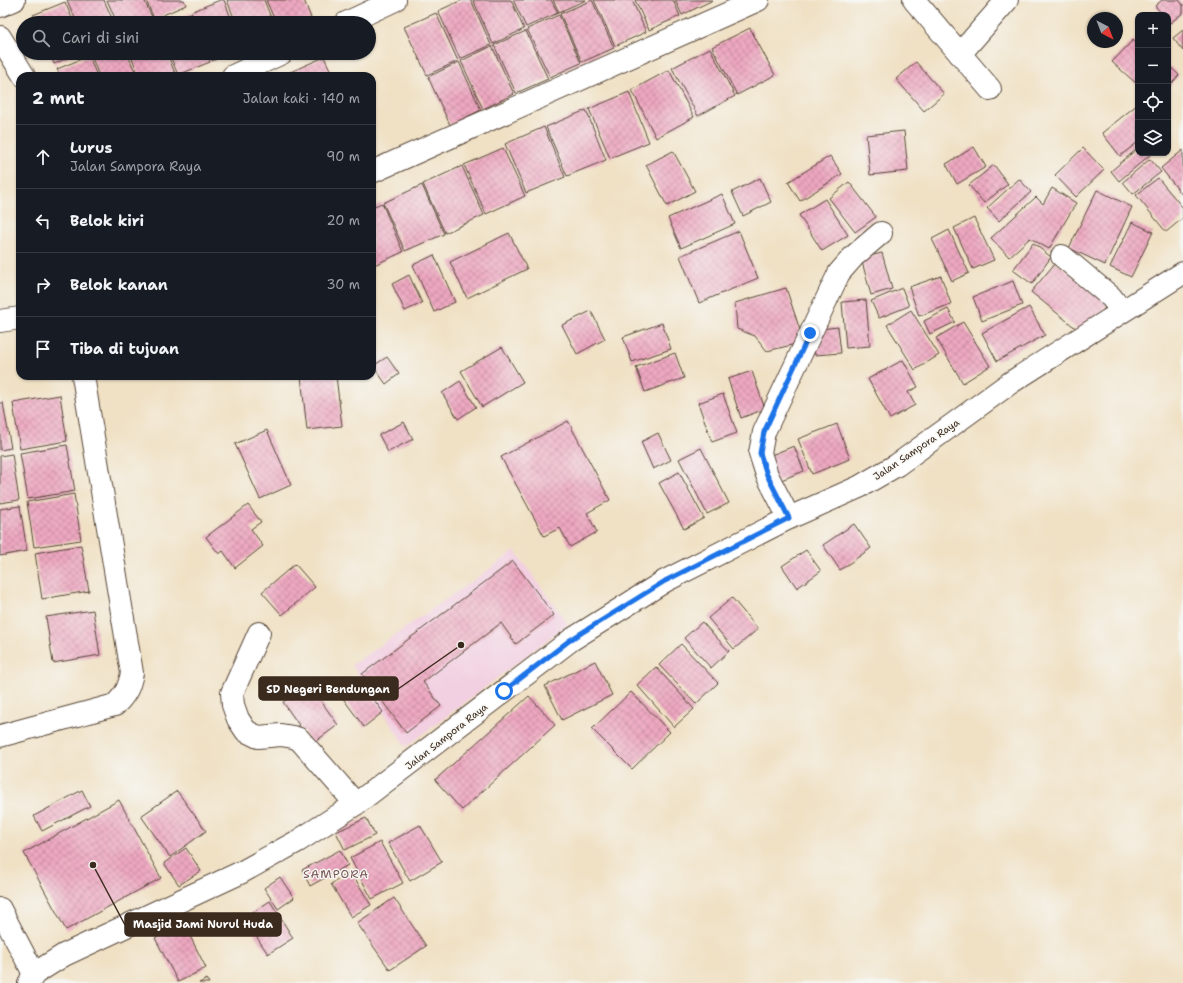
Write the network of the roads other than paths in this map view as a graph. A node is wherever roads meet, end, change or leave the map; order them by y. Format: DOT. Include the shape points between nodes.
graph roads {
  1 [pos="14,0"];
  2 [pos="395,0"];
  3 [pos="758,0"];
  4 [pos="914,0"];
  5 [pos="1007,0"];
  6 [pos="0,6"];
  7 [pos="361,16"];
  8 [pos="0,37"];
  9 [pos="960,54"];
  10 [pos="267,60"];
  11 [pos="22,72"];
  12 [pos="242,72"];
  13 [pos="990,89"];
  14 [pos="376,170"];
  15 [pos="881,233"];
  16 [pos="1062,256"];
  17 [pos="1183,273"];
  18 [pos="1122,311"];
  19 [pos="16,318"];
  20 [pos="0,320"];
  21 [pos="84,380"];
  22 [pos="789,518"];
  23 [pos="259,633"];
  24 [pos="0,736"];
  25 [pos="356,804"];
  26 [pos="0,909"];
  27 [pos="31,978"];
  1 -- 6 [label="street"];
  2 -- 7 [label="street"];
  3 -- 14 [label="street"];
  4 -- 9 [label="street"];
  5 -- 9 [label="street"];
  8 -- 11 [label="street"];
  9 -- 13 [label="street"];
  10 -- 12 [label="street"];
  15 -- 22 [label="street" via="839,273 764,432 760,453 767,475"];
  16 -- 18 [label="street" via="1111,297"];
  17 -- 18 [label="street, Jalan Sampora Raya"];
  18 -- 22 [label="street, Jalan Sampora Raya" via="1010,384 897,465 859,487"];
  19 -- 20 [label="street"];
  21 -- 24 [label="street" via="132,673 130,686 115,705"];
  22 -- 25 [label="street, Jalan Sampora Raya" via="665,581 570,640"];
  23 -- 25 [label="street" via="232,693 238,720 246,731 258,737 281,735 299,739"];
  25 -- 27 [label="street, Jalan Sampora Raya" via="298,841 242,872 64,955"];
  26 -- 27 [label="street"];
}
